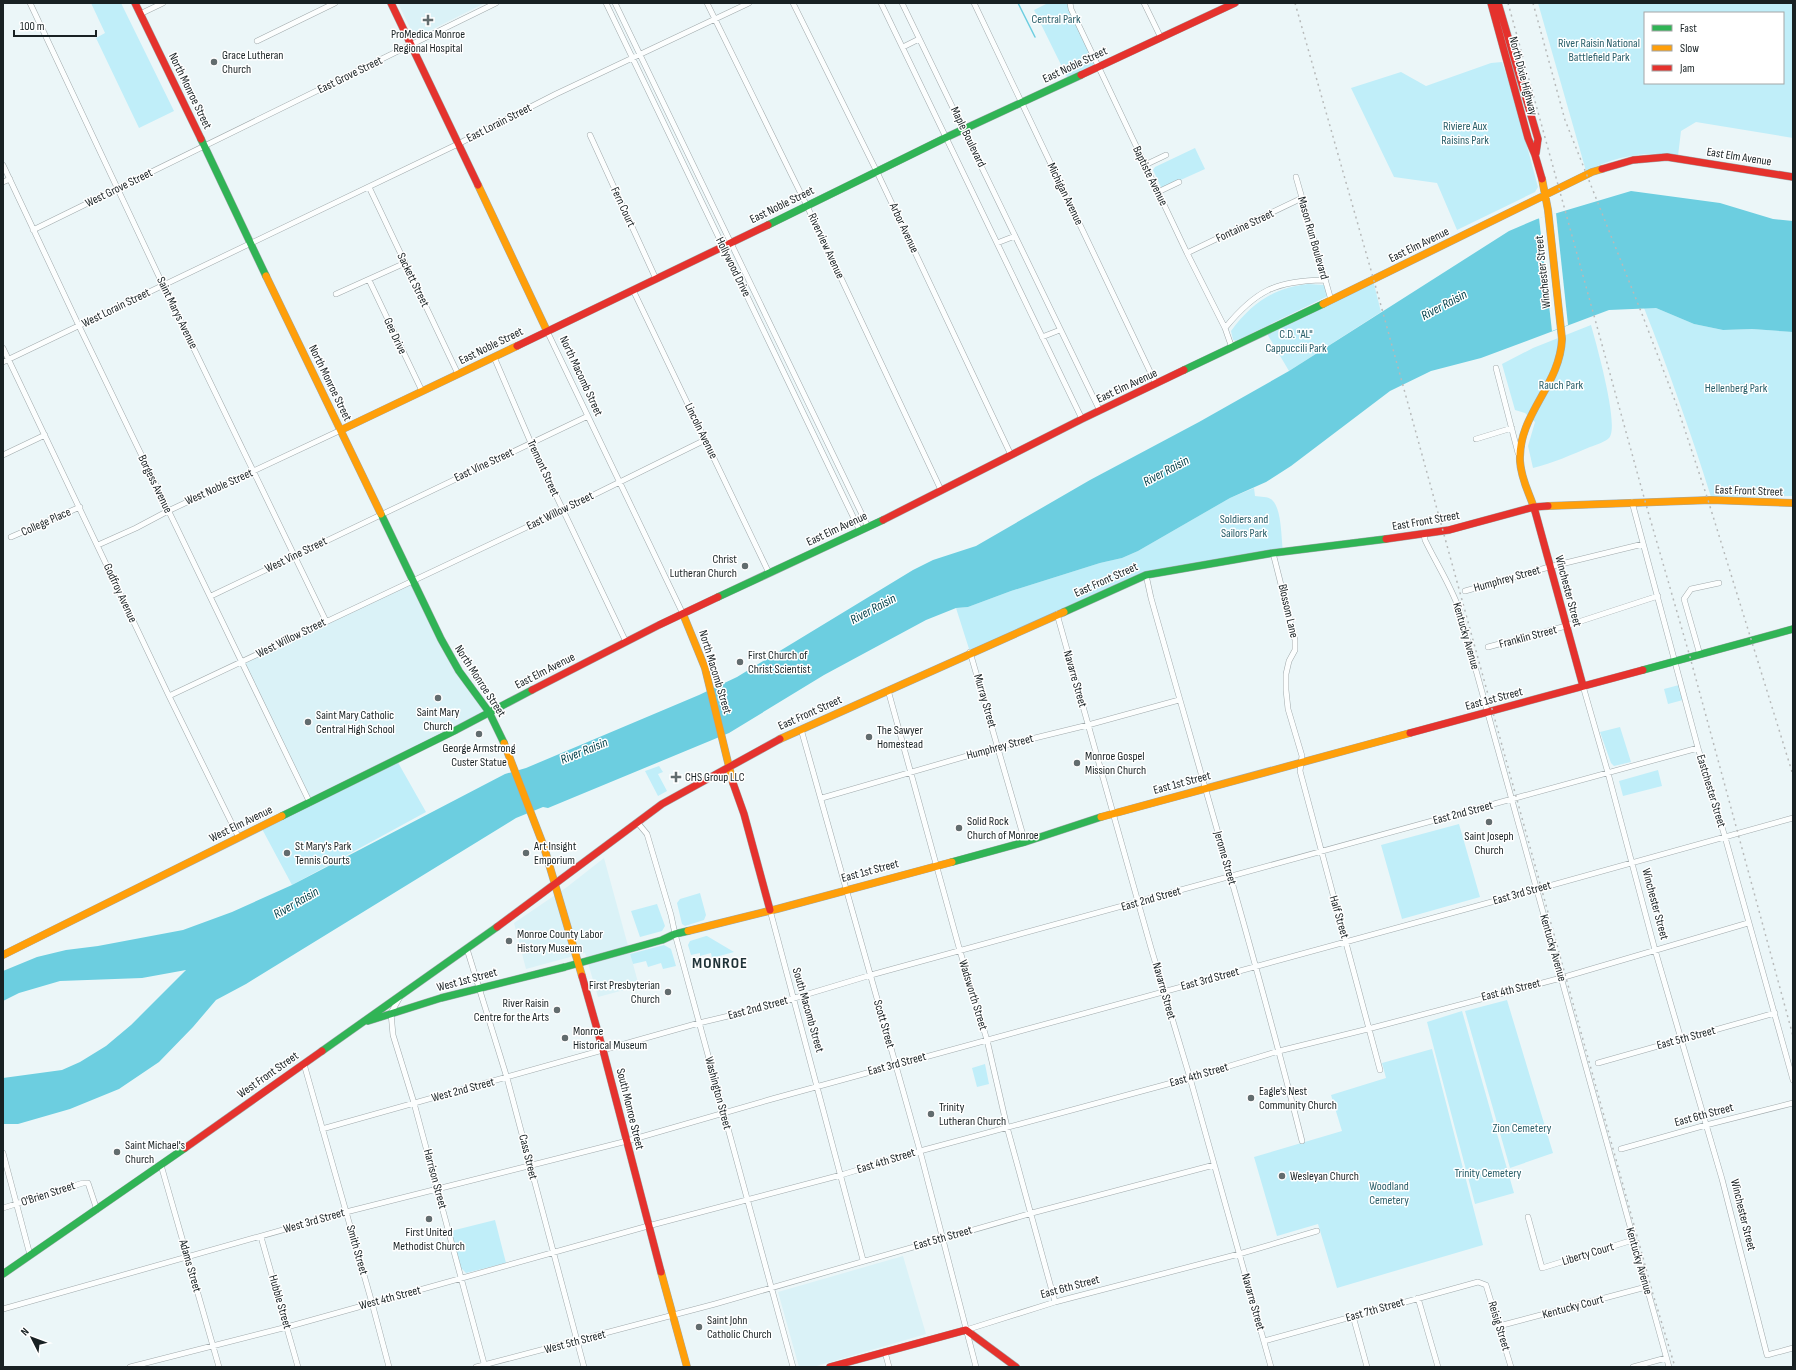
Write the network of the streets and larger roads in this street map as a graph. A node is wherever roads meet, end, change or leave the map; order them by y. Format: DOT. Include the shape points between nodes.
graph roads {
  1 [pos="30,3"];
  2 [pos="135,3"];
  3 [pos="163,3"];
  4 [pos="335,3"];
  5 [pos="391,3"];
  6 [pos="496,3"];
  7 [pos="606,3"];
  8 [pos="615,3"];
  9 [pos="707,3"];
  10 [pos="749,3"];
  11 [pos="793,3"];
  12 [pos="881,3"];
  13 [pos="902,3"];
  14 [pos="974,3"];
  15 [pos="1070,3"];
  16 [pos="1144,3"];
  17 [pos="1235,3"];
  18 [pos="1491,3"];
  19 [pos="1498,3"];
  20 [pos="1225,5"];
  21 [pos="140,14"];
  22 [pos="715,20"];
  23 [pos="1161,38"];
  24 [pos="919,39"];
  25 [pos="257,41"];
  26 [pos="411,45"];
  27 [pos="903,47"];
  28 [pos="640,55"];
  29 [pos="632,58"];
  30 [pos="1098,66"];
  31 [pos="1022,103"];
  32 [pos="964,130"];
  33 [pos="590,136"];
  34 [pos="947,137"];
  35 [pos="458,144"];
  36 [pos="204,147"];
  37 [pos="1536,153"];
  38 [pos="1166,155"];
  39 [pos="3,165"];
  40 [pos="1145,165"];
  41 [pos="877,172"];
  42 [pos="1296,177"];
  43 [pos="1793,177"];
  44 [pos="10,179"];
  45 [pos="3,182"];
  46 [pos="1180,182"];
  47 [pos="369,187"];
  48 [pos="117,188"];
  49 [pos="1158,192"];
  50 [pos="1546,194"];
  51 [pos="1302,198"];
  52 [pos="807,206"];
  53 [pos="33,230"];
  54 [pos="1015,236"];
  55 [pos="731,243"];
  56 [pos="996,243"];
  57 [pos="250,244"];
  58 [pos="723,247"];
  59 [pos="1187,253"];
  60 [pos="405,263"];
  61 [pos="656,279"];
  62 [pos="369,280"];
  63 [pos="1324,280"];
  64 [pos="163,285"];
  65 [pos="633,290"];
  66 [pos="336,294"];
  67 [pos="1331,300"];
  68 [pos="78,326"];
  69 [pos="1225,328"];
  70 [pos="1060,330"];
  71 [pos="547,331"];
  72 [pos="1042,337"];
  73 [pos="3,348"];
  74 [pos="1232,348"];
  75 [pos="494,357"];
  76 [pos="9,360"];
  77 [pos="3,362"];
  78 [pos="1496,368"];
  79 [pos="458,374"];
  80 [pos="1156,384"];
  81 [pos="422,391"];
  82 [pos="1100,411"];
  83 [pos="588,416"];
  84 [pos="1082,419"];
  85 [pos="1512,428"];
  86 [pos="341,430"];
  87 [pos="45,435"];
  88 [pos="1476,439"];
  89 [pos="705,440"];
  90 [pos="531,443"];
  91 [pos="1011,454"];
  92 [pos="3,455"];
  93 [pos="1520,458"];
  94 [pos="254,471"];
  95 [pos="619,482"];
  96 [pos="941,490"];
  97 [pos="1632,502"];
  98 [pos="1793,502"];
  99 [pos="80,506"];
  100 [pos="1534,507"];
  101 [pos="168,510"];
  102 [pos="563,510"];
  103 [pos="381,514"];
  104 [pos="868,527"];
  105 [pos="860,531"];
  106 [pos="1424,535"];
  107 [pos="11,537"];
  108 [pos="1643,544"];
  109 [pos="98,545"];
  110 [pos="1273,553"];
  111 [pos="295,556"];
  112 [pos="1550,567"];
  113 [pos="768,573"];
  114 [pos="1146,575"];
  115 [pos="413,580"];
  116 [pos="1719,583"];
  117 [pos="1465,591"];
  118 [pos="211,596"];
  119 [pos="1658,596"];
  120 [pos="683,614"];
  121 [pos="1057,614"];
  122 [pos="326,621"];
  123 [pos="1566,626"];
  124 [pos="1793,629"];
  125 [pos="626,642"];
  126 [pos="1488,648"];
  127 [pos="970,652"];
  128 [pos="1700,655"];
  129 [pos="241,662"];
  130 [pos="1675,662"];
  131 [pos="1583,686"];
  132 [pos="888,690"];
  133 [pos="169,696"];
  134 [pos="1180,700"];
  135 [pos="489,712"];
  136 [pos="1487,712"];
  137 [pos="1088,726"];
  138 [pos="802,729"];
  139 [pos="998,747"];
  140 [pos="1698,748"];
  141 [pos="1300,763"];
  142 [pos="729,766"];
  143 [pos="514,767"];
  144 [pos="911,772"];
  145 [pos="1608,773"];
  146 [pos="1204,789"];
  147 [pos="822,798"];
  148 [pos="1512,800"];
  149 [pos="310,803"];
  150 [pos="1113,813"];
  151 [pos="1793,818"];
  152 [pos="637,822"];
  153 [pos="1725,836"];
  154 [pos="239,838"];
  155 [pos="1025,842"];
  156 [pos="1320,850"];
  157 [pos="1633,863"];
  158 [pos="936,865"];
  159 [pos="1230,875"];
  160 [pos="555,885"];
  161 [pos="847,888"];
  162 [pos="1536,889"];
  163 [pos="545,893"];
  164 [pos="1139,902"];
  165 [pos="770,910"];
  166 [pos="1748,923"];
  167 [pos="675,934"];
  168 [pos="1346,941"];
  169 [pos="467,949"];
  170 [pos="1655,950"];
  171 [pos="960,951"];
  172 [pos="3,955"];
  173 [pos="578,963"];
  174 [pos="1257,966"];
  175 [pos="871,975"];
  176 [pos="1561,978"];
  177 [pos="479,988"];
  178 [pos="1165,991"];
  179 [pos="403,994"];
  180 [pos="794,998"];
  181 [pos="391,1013"];
  182 [pos="1775,1013"];
  183 [pos="364,1023"];
  184 [pos="699,1023"];
  185 [pos="1368,1029"];
  186 [pos="1681,1039"];
  187 [pos="986,1040"];
  188 [pos="603,1050"];
  189 [pos="1279,1051"];
  190 [pos="1598,1063"];
  191 [pos="304,1064"];
  192 [pos="896,1065"];
  193 [pos="1380,1070"];
  194 [pos="507,1078"];
  195 [pos="1190,1078"];
  196 [pos="1793,1080"];
  197 [pos="818,1086"];
  198 [pos="414,1103"];
  199 [pos="1793,1103"];
  200 [pos="723,1113"];
  201 [pos="1706,1125"];
  202 [pos="1007,1127"];
  203 [pos="322,1129"];
  204 [pos="627,1141"];
  205 [pos="1302,1141"];
  206 [pos="1621,1150"];
  207 [pos="920,1151"];
  208 [pos="3,1153"];
  209 [pos="1214,1164"];
  210 [pos="530,1165"];
  211 [pos="161,1166"];
  212 [pos="840,1175"];
  213 [pos="437,1189"];
  214 [pos="747,1200"];
  215 [pos="18,1204"];
  216 [pos="3,1208"];
  217 [pos="97,1210"];
  218 [pos="346,1212"];
  219 [pos="1032,1213"];
  220 [pos="1528,1217"];
  221 [pos="648,1226"];
  222 [pos="1317,1232"];
  223 [pos="261,1237"];
  224 [pos="942,1239"];
  225 [pos="1633,1240"];
  226 [pos="553,1253"];
  227 [pos="1239,1254"];
  228 [pos="30,1255"];
  229 [pos="187,1258"];
  230 [pos="864,1260"];
  231 [pos="3,1274"];
  232 [pos="461,1278"];
  233 [pos="1486,1285"];
  234 [pos="1646,1287"];
  235 [pos="771,1288"];
  236 [pos="1418,1298"];
  237 [pos="1055,1302"];
  238 [pos="372,1303"];
  239 [pos="3,1309"];
  240 [pos="673,1315"];
  241 [pos="1353,1316"];
  242 [pos="1499,1326"];
  243 [pos="287,1327"];
  244 [pos="966,1330"];
  245 [pos="577,1341"];
  246 [pos="1264,1341"];
  247 [pos="213,1345"];
  248 [pos="1793,1348"];
  249 [pos="885,1352"];
  250 [pos="1666,1358"];
  251 [pos="485,1366"];
  252 [pos="130,1367"];
  253 [pos="219,1367"];
  254 [pos="298,1367"];
  255 [pos="389,1367"];
  256 [pos="476,1367"];
  257 [pos="584,1367"];
  258 [pos="687,1367"];
  259 [pos="793,1367"];
  260 [pos="830,1367"];
  261 [pos="889,1367"];
  262 [pos="976,1367"];
  263 [pos="1016,1367"];
  264 [pos="1271,1367"];
  265 [pos="1367,1367"];
  266 [pos="1438,1367"];
  267 [pos="1511,1367"];
  268 [pos="1633,1367"];
  269 [pos="1669,1367"];
  1 -- 48 [label="street, Saint Marys Avenue"];
  2 -- 21 [label="street, North Monroe Street"];
  3 -- 21 [label="street"];
  4 -- 25 [label="street"];
  5 -- 26 [label="street, North Macomb Street"];
  6 -- 26 [label="street, East Grove Street"];
  7 -- 29 [label="street, Hollywood Drive"];
  8 -- 28 [label="street, Hollywood Drive"];
  9 -- 22 [label="street, Riverview Avenue"];
  10 -- 22 [label="street, East Lorain Street"];
  11 -- 41 [label="street, Arbor Avenue"];
  12 -- 27 [label="street, Maple Boulevard"];
  13 -- 24 [label="street, Maple Boulevard"];
  14 -- 31 [label="street, Michigan Avenue"];
  15 -- 30 [label="street, Baptiste Avenue"];
  16 -- 23 [label="street"];
  17 -- 20 [label="street, East Noble Street"];
  18 -- 37 [label="street, North Dixie Highway" via="1528,138"];
  19 -- 37 [label="street, North Dixie Highway" via="1538,139"];
  20 -- 23 [label="street, East Noble Street"];
  21 -- 36 [label="street, North Monroe Street"];
  22 -- 28 [label="street, East Lorain Street"];
  22 -- 52 [label="street, Riverview Avenue"];
  23 -- 30 [label="street, East Noble Street"];
  24 -- 27 [label="street"];
  24 -- 32 [label="street, Maple Boulevard"];
  26 -- 35 [label="street, North Macomb Street"];
  26 -- 36 [label="street, East Grove Street"];
  27 -- 34 [label="street, Maple Boulevard"];
  28 -- 29 [label="street, East Lorain Street"];
  28 -- 55 [label="street, Hollywood Drive"];
  29 -- 35 [label="street, East Lorain Street"];
  29 -- 58 [label="street, Hollywood Drive"];
  30 -- 31 [label="street, East Noble Street"];
  30 -- 40 [label="street, Baptiste Avenue"];
  31 -- 32 [label="street, East Noble Street"];
  31 -- 80 [label="street, Michigan Avenue"];
  32 -- 34 [label="street, East Noble Street"];
  32 -- 54 [label="street, Maple Boulevard"];
  33 -- 61 [label="street, Fern Court"];
  34 -- 41 [label="street, East Noble Street"];
  34 -- 56 [label="street, Maple Boulevard"];
  35 -- 47 [label="street, East Lorain Street"];
  35 -- 71 [label="street, North Macomb Street"];
  36 -- 48 [label="street, West Grove Street"];
  36 -- 57 [label="street, North Monroe Street"];
  37 -- 50 [label="street, North Dixie Highway"];
  38 -- 40 [label="street"];
  39 -- 44 [label="street, Borgess Avenue"];
  40 -- 49 [label="street, Baptiste Avenue"];
  41 -- 52 [label="street, East Noble Street"];
  41 -- 91 [label="street, Arbor Avenue"];
  42 -- 51 [label="street, Mason Run Boulevard"];
  43 -- 50 [label="street, East Elm Avenue" via="1667,157 1646,158 1604,167"];
  44 -- 45 [label="street"];
  44 -- 53 [label="street, Borgess Avenue"];
  46 -- 49 [label="street"];
  47 -- 57 [label="street, East Lorain Street"];
  47 -- 60 [label="street, Sackett Street"];
  48 -- 53 [label="street, West Grove Street"];
  48 -- 64 [label="street, Saint Marys Avenue"];
  49 -- 59 [label="street, Baptiste Avenue"];
  50 -- 67 [label="street, East Elm Avenue"];
  50 -- 93 [label="street, Winchester Street" via="1561,332 1560,357 1549,386 1530,416 1523,434"];
  51 -- 59 [label="street, Fontaine Street"];
  51 -- 63 [label="street, Mason Run Boulevard"];
  52 -- 55 [label="street, East Noble Street"];
  52 -- 96 [label="street, Riverview Avenue"];
  53 -- 68 [label="street, Borgess Avenue"];
  54 -- 56 [label="street"];
  54 -- 70 [label="street, Maple Boulevard"];
  55 -- 58 [label="street, East Noble Street"];
  55 -- 104 [label="street, Hollywood Drive"];
  56 -- 72 [label="street, Maple Boulevard"];
  57 -- 64 [label="street, West Lorain Street"];
  57 -- 86 [label="street, North Monroe Street"];
  58 -- 61 [label="street, East Noble Street"];
  58 -- 105 [label="street, Hollywood Drive"];
  59 -- 69 [label="street, Baptiste Avenue"];
  60 -- 62 [label="street"];
  60 -- 79 [label="street, Sackett Street"];
  61 -- 65 [label="street, East Noble Street"];
  62 -- 66 [label="street"];
  62 -- 81 [label="street, Gee Drive"];
  63 -- 67 [label="street, Mason Run Boulevard"];
  63 -- 69 [label="street" via="1289,282 1262,292"];
  64 -- 68 [label="street, West Lorain Street"];
  64 -- 94 [label="street, Saint Marys Avenue"];
  65 -- 71 [label="street, East Noble Street"];
  65 -- 89 [label="street, Lincoln Avenue"];
  67 -- 74 [label="street, East Elm Avenue"];
  68 -- 76 [label="street, West Lorain Street"];
  68 -- 101 [label="street, Borgess Avenue"];
  69 -- 74 [label="street, Baptiste Avenue"];
  70 -- 72 [label="street"];
  70 -- 82 [label="street, Maple Boulevard"];
  71 -- 75 [label="street, East Noble Street"];
  71 -- 83 [label="street, North Macomb Street"];
  72 -- 84 [label="street, Maple Boulevard"];
  73 -- 76 [label="street, Godfroy Avenue"];
  74 -- 80 [label="street, East Elm Avenue"];
  75 -- 79 [label="street, East Noble Street"];
  75 -- 90 [label="street, Tremont Street"];
  76 -- 77 [label="street, West Lorain Street"];
  76 -- 87 [label="street, Godfroy Avenue"];
  78 -- 85 [label="street, Winchester Street"];
  79 -- 81 [label="street, East Noble Street"];
  80 -- 82 [label="street, East Elm Avenue"];
  81 -- 86 [label="street, East Noble Street"];
  82 -- 84 [label="street, East Elm Avenue"];
  83 -- 90 [label="street, East Vine Street"];
  83 -- 95 [label="street, North Macomb Street"];
  84 -- 91 [label="street, East Elm Avenue"];
  85 -- 88 [label="street"];
  85 -- 93 [label="street, Winchester Street"];
  86 -- 94 [label="street, West Noble Street"];
  86 -- 103 [label="street, North Monroe Street"];
  87 -- 92 [label="street"];
  87 -- 99 [label="street, Godfroy Avenue"];
  89 -- 95 [label="street, East Willow Street"];
  89 -- 113 [label="street, Lincoln Avenue"];
  90 -- 102 [label="street, Tremont Street"];
  90 -- 103 [label="street, East Vine Street"];
  91 -- 96 [label="street, East Elm Avenue"];
  93 -- 100 [label="street, Winchester Street" via="1523,479"];
  94 -- 101 [label="street, West Noble Street"];
  94 -- 111 [label="street, Saint Marys Avenue"];
  95 -- 102 [label="street, East Willow Street"];
  95 -- 120 [label="street, North Macomb Street"];
  96 -- 104 [label="street, East Elm Avenue"];
  97 -- 98 [label="street, East Front Street"];
  97 -- 100 [label="street, East Front Street"];
  97 -- 108 [label="street, Eastchester Street"];
  99 -- 107 [label="street, College Place"];
  99 -- 109 [label="street, Godfroy Avenue"];
  100 -- 106 [label="street, East Front Street"];
  100 -- 112 [label="street, Winchester Street"];
  101 -- 109 [label="street, West Noble Street"];
  101 -- 118 [label="street, Borgess Avenue"];
  102 -- 115 [label="street, East Willow Street"];
  102 -- 125 [label="street, Tremont Street"];
  103 -- 111 [label="street, West Vine Street"];
  103 -- 115 [label="street, North Monroe Street"];
  104 -- 105 [label="street, East Elm Avenue"];
  105 -- 113 [label="street, East Elm Avenue"];
  106 -- 110 [label="street, East Front Street"];
  106 -- 136 [label="street, Kentucky Avenue" via="1424,540 1457,604"];
  108 -- 112 [label="street, Humphrey Street"];
  108 -- 119 [label="street, Eastchester Street"];
  109 -- 133 [label="street, Godfroy Avenue"];
  110 -- 114 [label="street, East Front Street"];
  110 -- 141 [label="street, Blossom Lane" via="1295,640 1295,650 1286,674 1286,690 1288,709 1302,756"];
  111 -- 118 [label="street, West Vine Street"];
  111 -- 122 [label="street, Saint Marys Avenue"];
  112 -- 117 [label="street, Humphrey Street"];
  112 -- 123 [label="street, Winchester Street"];
  113 -- 120 [label="street, East Elm Avenue"];
  114 -- 121 [label="street, East Front Street"];
  114 -- 134 [label="street, Jerome Street"];
  115 -- 122 [label="street, West Willow Street"];
  115 -- 135 [label="street, North Monroe Street" via="450,656"];
  116 -- 128 [label="street" via="1691,589 1684,599"];
  118 -- 129 [label="street, Borgess Avenue"];
  119 -- 123 [label="street, Franklin Street"];
  119 -- 130 [label="street, Eastchester Street"];
  120 -- 125 [label="street, East Elm Avenue"];
  120 -- 142 [label="street, North Macomb Street" via="693,632"];
  121 -- 127 [label="street, East Front Street"];
  121 -- 137 [label="street, Navarre Street"];
  122 -- 129 [label="street, West Willow Street"];
  123 -- 126 [label="street, Franklin Street"];
  123 -- 131 [label="street, Winchester Street"];
  124 -- 128 [label="street, East 1st Street"];
  125 -- 135 [label="street, East Elm Avenue"];
  127 -- 132 [label="street, East Front Street"];
  127 -- 139 [label="street, Murray Street"];
  128 -- 130 [label="street, East 1st Street"];
  129 -- 133 [label="street, West Willow Street"];
  129 -- 149 [label="street, Borgess Avenue"];
  130 -- 131 [label="street, East 1st Street"];
  130 -- 140 [label="street, Eastchester Street"];
  131 -- 136 [label="street, East 1st Street"];
  131 -- 145 [label="street, Winchester Street"];
  132 -- 138 [label="street, East Front Street"];
  132 -- 144 [label="street, Wadsworth Street"];
  133 -- 154 [label="street, Godfroy Avenue"];
  134 -- 137 [label="street, Humphrey Street"];
  134 -- 146 [label="street, Jerome Street"];
  135 -- 143 [label="street, North Monroe Street"];
  135 -- 149 [label="street, West Elm Avenue"];
  136 -- 141 [label="street, East 1st Street"];
  136 -- 148 [label="street, Kentucky Avenue"];
  137 -- 139 [label="street, Humphrey Street"];
  137 -- 150 [label="street, Navarre Street"];
  138 -- 142 [label="street, East Front Street"];
  138 -- 147 [label="street, Scott Street"];
  139 -- 144 [label="street, Humphrey Street"];
  139 -- 155 [label="street, Murray Street"];
  140 -- 145 [label="street, East 2nd Street"];
  140 -- 153 [label="street, Eastchester Street"];
  141 -- 146 [label="street, East 1st Street"];
  141 -- 156 [label="street, Half Street"];
  142 -- 152 [label="street, East Front Street" via="662,804"];
  142 -- 165 [label="street, South Macomb Street"];
  143 -- 160 [label="street, South Monroe Street"];
  144 -- 147 [label="street, Humphrey Street"];
  144 -- 158 [label="street, Wadsworth Street"];
  145 -- 148 [label="street, East 2nd Street"];
  145 -- 157 [label="street, Winchester Street"];
  146 -- 150 [label="street, East 1st Street"];
  146 -- 159 [label="street, Jerome Street"];
  147 -- 161 [label="street, Scott Street"];
  148 -- 156 [label="street, East 2nd Street"];
  148 -- 162 [label="street, Kentucky Avenue"];
  149 -- 154 [label="street, West Elm Avenue"];
  150 -- 155 [label="street, East 1st Street"];
  150 -- 164 [label="street, Navarre Street"];
  151 -- 153 [label="street, East 3rd Street"];
  152 -- 160 [label="street, East Front Street"];
  152 -- 167 [label="street, Washington Street" via="647,834"];
  153 -- 157 [label="street, East 3rd Street"];
  153 -- 166 [label="street, Eastchester Street"];
  154 -- 172 [label="street, West Elm Avenue"];
  155 -- 158 [label="street, East 1st Street"];
  156 -- 159 [label="street, East 2nd Street"];
  156 -- 168 [label="street, Half Street"];
  157 -- 162 [label="street, East 3rd Street"];
  157 -- 170 [label="street, Winchester Street"];
  158 -- 161 [label="street, East 1st Street"];
  158 -- 171 [label="street, Wadsworth Street"];
  159 -- 164 [label="street, East 2nd Street"];
  159 -- 174 [label="street, Jerome Street"];
  160 -- 163 [label="street, East Front Street"];
  160 -- 173 [label="street, South Monroe Street"];
  161 -- 165 [label="street, East 1st Street"];
  161 -- 175 [label="street, Scott Street"];
  162 -- 168 [label="street, East 3rd Street"];
  162 -- 176 [label="street, Kentucky Avenue"];
  163 -- 169 [label="street, West Front Street"];
  164 -- 171 [label="street, East 2nd Street"];
  164 -- 178 [label="street, Navarre Street"];
  165 -- 167 [label="street, East 1st Street"];
  165 -- 180 [label="street, South Macomb Street"];
  166 -- 170 [label="street, East 4th Street"];
  166 -- 182 [label="street, Eastchester Street"];
  167 -- 173 [label="street, East 1st Street" via="662,940"];
  167 -- 184 [label="street, Washington Street"];
  168 -- 174 [label="street, East 3rd Street"];
  168 -- 185 [label="street, Half Street"];
  169 -- 177 [label="street, Cass Street"];
  169 -- 179 [label="street, West Front Street"];
  170 -- 176 [label="street, East 4th Street"];
  170 -- 186 [label="street, Winchester Street"];
  171 -- 175 [label="street, East 2nd Street"];
  171 -- 187 [label="street, Wadsworth Street"];
  173 -- 177 [label="street, West 1st Street"];
  173 -- 188 [label="street, South Monroe Street"];
  174 -- 178 [label="street, East 3rd Street"];
  174 -- 189 [label="street, Jerome Street"];
  175 -- 180 [label="street, East 2nd Street"];
  175 -- 192 [label="street, Scott Street"];
  176 -- 185 [label="street, East 4th Street"];
  176 -- 225 [label="street, Kentucky Avenue"];
  177 -- 181 [label="street, West 1st Street"];
  177 -- 194 [label="street, Cass Street"];
  178 -- 187 [label="street, East 3rd Street"];
  178 -- 195 [label="street, Navarre Street"];
  179 -- 181 [label="street"];
  179 -- 183 [label="street, West Front Street"];
  180 -- 184 [label="street, East 2nd Street"];
  180 -- 197 [label="street, South Macomb Street"];
  181 -- 183 [label="street, West 1st Street"];
  181 -- 198 [label="street, Harrison Street" via="393,1035"];
  182 -- 186 [label="street, East 5th Street"];
  182 -- 196 [label="street, Eastchester Street"];
  183 -- 191 [label="street, West Front Street"];
  184 -- 188 [label="street, East 2nd Street"];
  184 -- 200 [label="street, Washington Street"];
  185 -- 189 [label="street, East 4th Street"];
  185 -- 193 [label="street, Half Street"];
  186 -- 190 [label="street, East 5th Street"];
  186 -- 201 [label="street, Winchester Street"];
  187 -- 192 [label="street, East 3rd Street"];
  187 -- 202 [label="street, Wadsworth Street"];
  188 -- 194 [label="street, West 2nd Street"];
  188 -- 204 [label="street, South Monroe Street"];
  189 -- 195 [label="street, East 4th Street"];
  189 -- 205 [label="street, Jerome Street"];
  191 -- 203 [label="street, Smith Street"];
  191 -- 211 [label="street, West Front Street"];
  192 -- 197 [label="street, East 3rd Street"];
  192 -- 207 [label="street, Scott Street"];
  194 -- 198 [label="street, West 2nd Street"];
  194 -- 210 [label="street, Cass Street"];
  195 -- 202 [label="street, East 4th Street"];
  195 -- 209 [label="street, Navarre Street"];
  197 -- 200 [label="street, East 3rd Street"];
  197 -- 212 [label="street, South Macomb Street"];
  198 -- 203 [label="street, West 2nd Street"];
  198 -- 213 [label="street, Harrison Street"];
  199 -- 201 [label="street, East 6th Street"];
  200 -- 204 [label="street, East 3rd Street"];
  200 -- 214 [label="street, Washington Street"];
  201 -- 206 [label="street, East 6th Street"];
  201 -- 248 [label="street, Winchester Street" via="1767,1355"];
  202 -- 207 [label="street, East 4th Street"];
  202 -- 219 [label="street, Wadsworth Street"];
  203 -- 218 [label="street, Smith Street"];
  204 -- 210 [label="street, West 3rd Street"];
  204 -- 221 [label="street, South Monroe Street"];
  207 -- 212 [label="street, East 4th Street"];
  207 -- 224 [label="street, Scott Street"];
  208 -- 215 [label="street"];
  209 -- 219 [label="street, East 5th Street"];
  209 -- 227 [label="street, Navarre Street"];
  210 -- 213 [label="street, West 3rd Street"];
  210 -- 226 [label="street, Cass Street"];
  211 -- 217 [label="street, West Front Street"];
  211 -- 229 [label="street, Adams Street"];
  212 -- 214 [label="street, East 4th Street"];
  212 -- 230 [label="street, South Macomb Street"];
  213 -- 218 [label="street, West 3rd Street"];
  213 -- 232 [label="street, Harrison Street"];
  214 -- 221 [label="street, East 4th Street"];
  214 -- 235 [label="street, Washington Street"];
  215 -- 216 [label="street, O'Brien Street"];
  215 -- 217 [label="street, O'Brien Street" via="84,1182 88,1183"];
  215 -- 228 [label="street"];
  217 -- 228 [label="street, West Front Street"];
  218 -- 223 [label="street, West 3rd Street"];
  218 -- 238 [label="street, Smith Street"];
  219 -- 224 [label="street, East 5th Street"];
  219 -- 237 [label="street, Wadsworth Street"];
  220 -- 225 [label="street, Liberty Court" via="1542,1268"];
  221 -- 226 [label="street, West 4th Street"];
  221 -- 240 [label="street, South Monroe Street"];
  222 -- 227 [label="street, East 6th Street"];
  223 -- 229 [label="street, West 3rd Street"];
  223 -- 243 [label="street, Hubble Street"];
  224 -- 230 [label="street, East 5th Street"];
  224 -- 244 [label="street, Scott Street"];
  225 -- 234 [label="street, Kentucky Avenue"];
  226 -- 232 [label="street, West 4th Street"];
  226 -- 245 [label="street, Cass Street"];
  227 -- 237 [label="street, East 6th Street"];
  227 -- 246 [label="street, Navarre Street"];
  228 -- 231 [label="street, West Front Street"];
  229 -- 239 [label="street, West 3rd Street"];
  229 -- 247 [label="street, Adams Street"];
  230 -- 235 [label="street, East 5th Street"];
  232 -- 238 [label="street, West 4th Street"];
  232 -- 251 [label="street, Harrison Street"];
  233 -- 236 [label="street, East 7th Street" via="1478,1282"];
  233 -- 242 [label="street, Reisig Street"];
  234 -- 242 [label="street, Kentucky Court"];
  234 -- 250 [label="street, Kentucky Avenue"];
  235 -- 240 [label="street, East 5th Street"];
  235 -- 259 [label="street, Washington Street"];
  236 -- 241 [label="street, East 7th Street"];
  236 -- 266 [label="street"];
  237 -- 244 [label="street, East 6th Street"];
  238 -- 243 [label="street, West 4th Street"];
  238 -- 255 [label="street, Smith Street"];
  240 -- 245 [label="street, West 5th Street"];
  240 -- 258 [label="street, South Monroe Street"];
  241 -- 246 [label="street, East 7th Street"];
  241 -- 265 [label="street"];
  242 -- 267 [label="street, Reisig Street"];
  243 -- 247 [label="street, West 4th Street"];
  243 -- 254 [label="street, Hubble Street"];
  244 -- 249 [label="street, East 6th Street"];
  244 -- 262 [label="street, Scott Street"];
  244 -- 263 [label="street"];
  245 -- 251 [label="street, West 5th Street"];
  245 -- 257 [label="street, Cass Street"];
  246 -- 264 [label="street, Navarre Street"];
  247 -- 252 [label="street, West 4th Street"];
  247 -- 253 [label="street, Adams Street"];
  249 -- 260 [label="street, East 6th Street"];
  249 -- 261 [label="street"];
  250 -- 268 [label="street"];
  250 -- 269 [label="street, Kentucky Avenue"];
  251 -- 256 [label="street, West 5th Street"];
}
